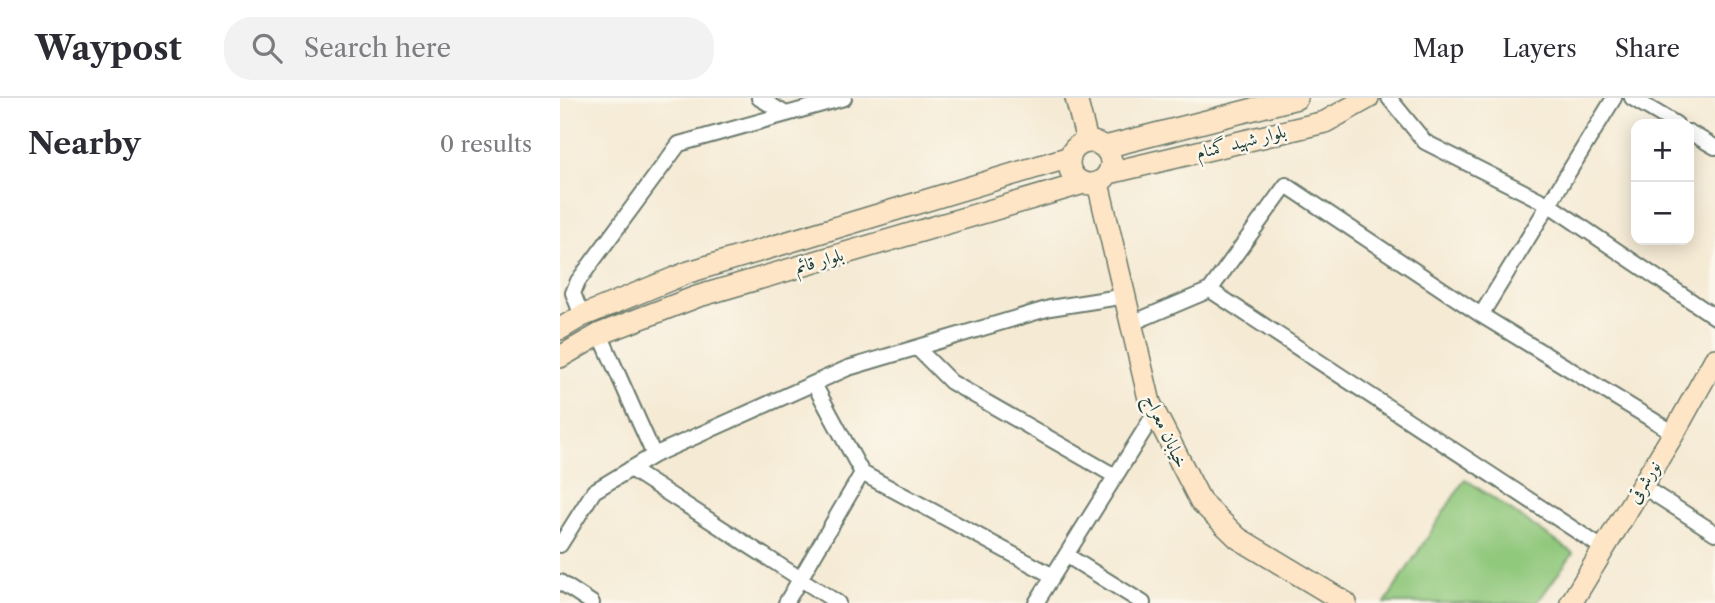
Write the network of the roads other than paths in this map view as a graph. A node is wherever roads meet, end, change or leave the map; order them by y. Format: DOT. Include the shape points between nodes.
graph roads {
  1 [pos="759,98"];
  2 [pos="844,98"];
  3 [pos="1076,98"];
  4 [pos="1297,98"];
  5 [pos="1368,98"];
  6 [pos="1389,98"];
  7 [pos="1614,98"];
  8 [pos="1632,98"];
  9 [pos="786,114"];
  10 [pos="1668,119"];
  11 [pos="1694,135"];
  12 [pos="1096,144"];
  13 [pos="1715,147"];
  14 [pos="1070,157"];
  15 [pos="1097,180"];
  16 [pos="1548,204"];
  17 [pos="560,285"];
  18 [pos="1210,290"];
  19 [pos="573,293"];
  20 [pos="1126,296"];
  21 [pos="1481,314"];
  22 [pos="582,316"];
  23 [pos="1715,317"];
  24 [pos="1132,323"];
  25 [pos="560,329"];
  26 [pos="600,334"];
  27 [pos="917,348"];
  28 [pos="560,357"];
  29 [pos="1712,372"];
  30 [pos="814,384"];
  31 [pos="1155,413"];
  32 [pos="1674,433"];
  33 [pos="654,455"];
  34 [pos="630,469"];
  35 [pos="862,473"];
  36 [pos="1115,476"];
  37 [pos="1642,486"];
  38 [pos="1715,533"];
  39 [pos="560,545"];
  40 [pos="1604,549"];
  41 [pos="1066,555"];
  42 [pos="1053,576"];
  43 [pos="801,578"];
  44 [pos="560,582"];
  45 [pos="592,603"];
  46 [pos="786,603"];
  47 [pos="838,603"];
  48 [pos="1036,603"];
  49 [pos="1143,603"];
  50 [pos="1346,603"];
  51 [pos="1571,603"];
  1 -- 9 [label="street"];
  2 -- 9 [label="street"];
  3 -- 12 [label="main road"];
  4 -- 12 [label="main road, بلوار شهید گمنام"];
  5 -- 15 [label="main road, بلوار شهید گمنام" via="1325,121"];
  6 -- 16 [label="street" via="1425,142"];
  7 -- 16 [label="street"];
  8 -- 10 [label="street"];
  9 -- 19 [label="street" via="680,144"];
  11 -- 13 [label="street"];
  12 -- 14 [label="main road" via="1079,144"];
  12 -- 15 [label="main road" via="1111,155 1112,164"];
  14 -- 15 [label="main road" via="1071,173"];
  14 -- 22 [label="main road, بلوار قائم" via="689,272"];
  15 -- 20 [label="main road, خیابان معراج"];
  15 -- 26 [label="main road, بلوار قائم" via="696,297"];
  16 -- 21 [label="street"];
  16 -- 23 [label="street"];
  17 -- 19 [label="street"];
  18 -- 21 [label="street" via="1286,185"];
  18 -- 24 [label="street"];
  18 -- 40 [label="street"];
  19 -- 22 [label="street"];
  20 -- 24 [label="main road, خیابان معراج"];
  20 -- 27 [label="street" via="1050,308"];
  21 -- 32 [label="street"];
  22 -- 25 [label="main road, بلوار قائم"];
  24 -- 31 [label="main road, خیابان معراج"];
  26 -- 28 [label="main road, بلوار قائم"];
  26 -- 33 [label="street"];
  27 -- 30 [label="street" via="848,368"];
  27 -- 36 [label="street" via="951,382"];
  29 -- 32 [label="main road, نورشرقی"];
  30 -- 33 [label="street"];
  30 -- 35 [label="street"];
  31 -- 36 [label="street"];
  31 -- 50 [label="main road, خیابان معراج" via="1201,502 1238,538"];
  32 -- 37 [label="main road, نورشرقی"];
  33 -- 34 [label="street"];
  34 -- 39 [label="street" via="594,491"];
  34 -- 43 [label="street"];
  35 -- 42 [label="street"];
  35 -- 43 [label="street"];
  36 -- 41 [label="street"];
  37 -- 38 [label="street"];
  37 -- 40 [label="main road, نورشرقی"];
  40 -- 51 [label="main road, نورشرقی"];
  41 -- 42 [label="street"];
  41 -- 49 [label="street"];
  42 -- 48 [label="street"];
  43 -- 46 [label="street"];
  43 -- 47 [label="street"];
  44 -- 45 [label="street"];
}
